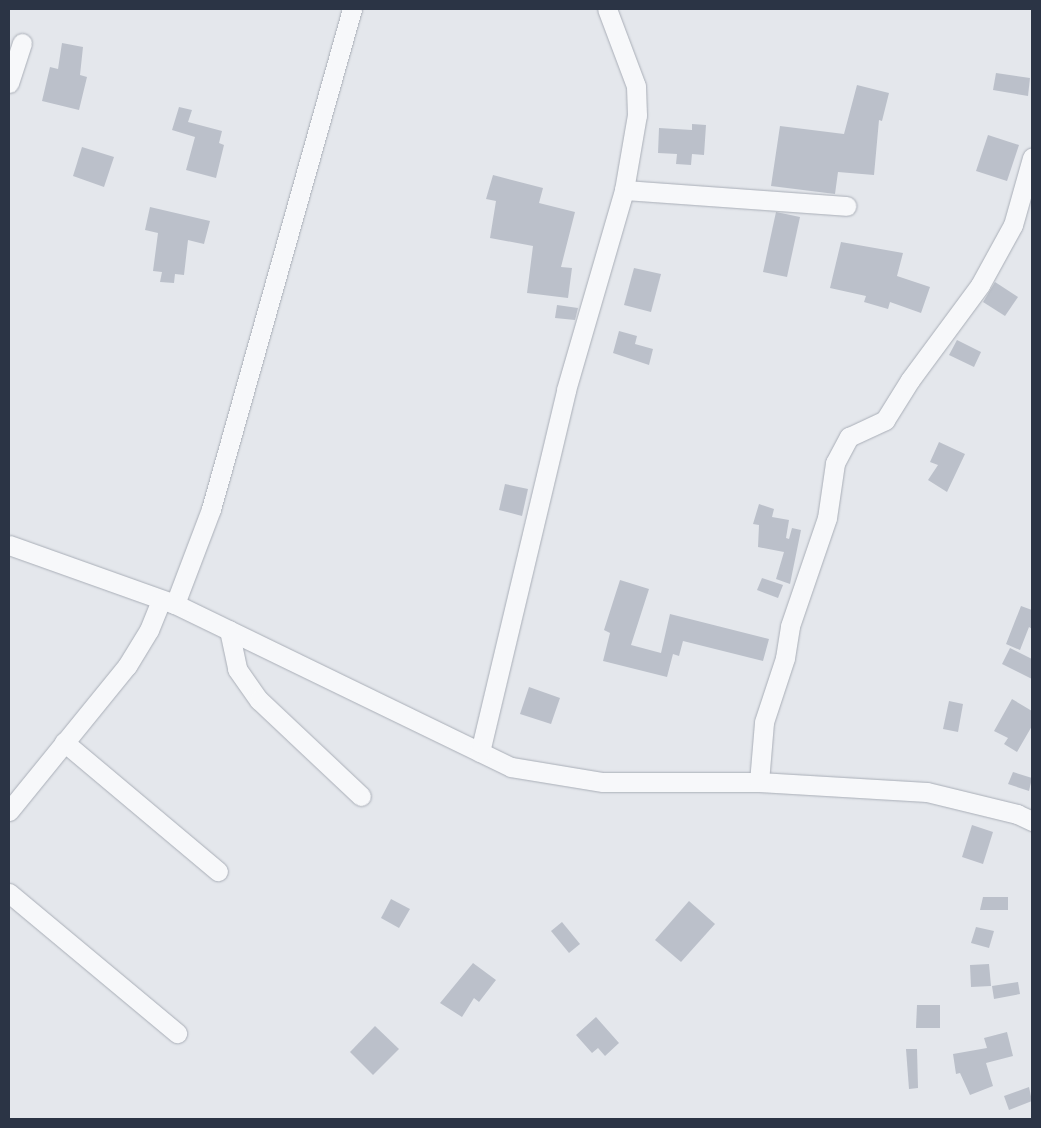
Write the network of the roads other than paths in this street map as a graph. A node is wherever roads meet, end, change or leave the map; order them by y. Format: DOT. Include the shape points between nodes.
graph roads {
  1 [pos="352,9"];
  2 [pos="607,9"];
  3 [pos="22,43"];
  4 [pos="9,83"];
  5 [pos="1032,158"];
  6 [pos="624,190"];
  7 [pos="846,206"];
  8 [pos="9,545"];
  9 [pos="168,602"];
  10 [pos="228,630"];
  11 [pos="64,742"];
  12 [pos="480,752"];
  13 [pos="759,782"];
  14 [pos="362,796"];
  15 [pos="9,811"];
  16 [pos="1032,821"];
  17 [pos="218,871"];
  18 [pos="9,893"];
  19 [pos="177,1033"];
  1 -- 9 [label="street" via="211,509"];
  2 -- 6 [label="street" via="636,86 637,114"];
  3 -- 4 [label="street"];
  5 -- 13 [label="street" via="1013,225 980,286 910,380 885,420 849,438 834,462 827,518 790,626 785,658 764,722"];
  6 -- 7 [label="street"];
  6 -- 12 [label="street" via="566,390"];
  8 -- 9 [label="street"];
  9 -- 10 [label="street"];
  9 -- 11 [label="street" via="127,666"];
  10 -- 12 [label="street"];
  10 -- 14 [label="street" via="237,669 259,700"];
  11 -- 15 [label="street"];
  11 -- 17 [label="street"];
  12 -- 13 [label="street" via="511,767 603,782"];
  13 -- 16 [label="street" via="927,792 1017,814"];
  18 -- 19 [label="street"];
}
